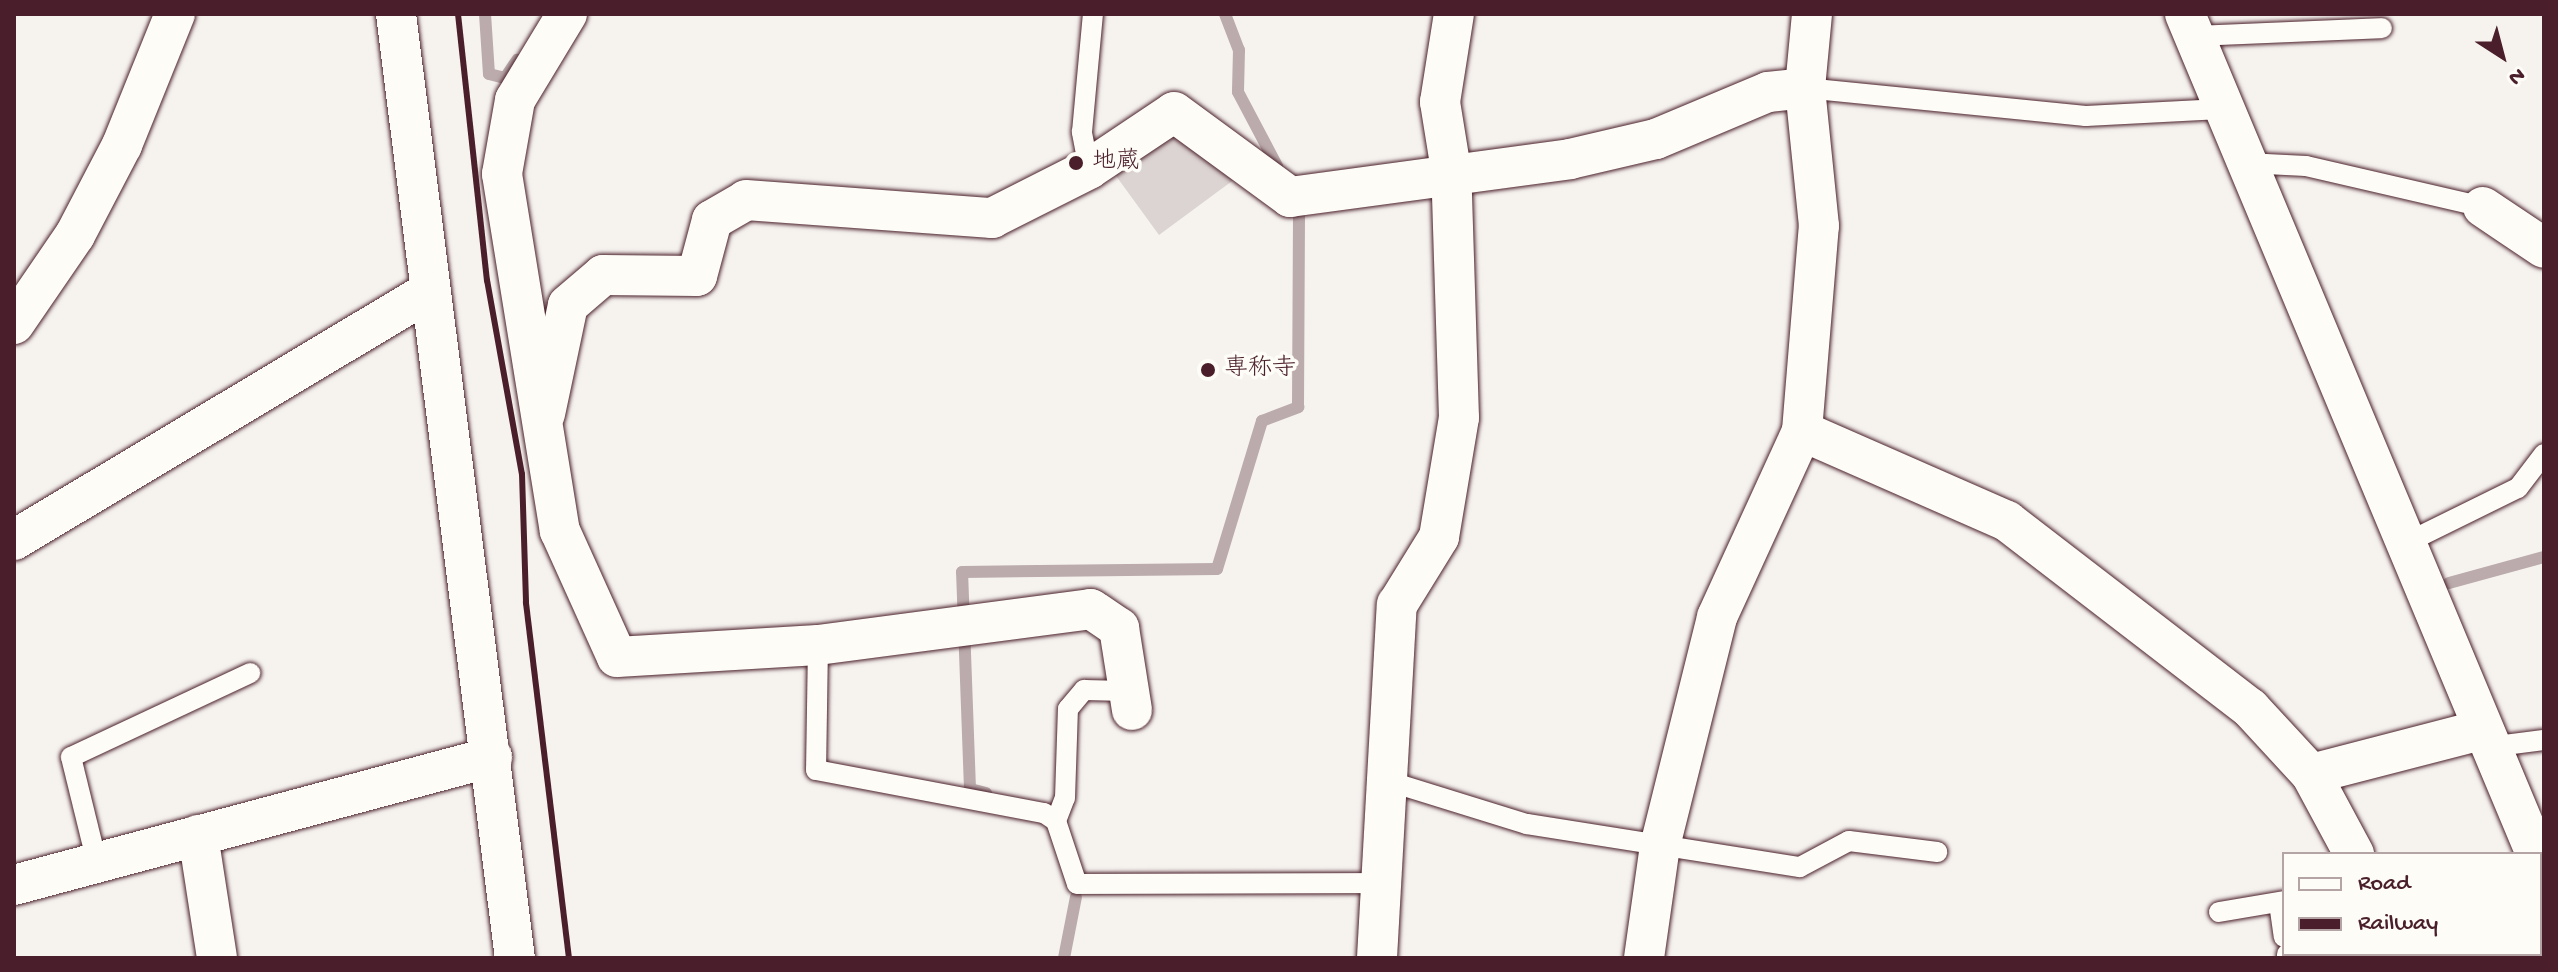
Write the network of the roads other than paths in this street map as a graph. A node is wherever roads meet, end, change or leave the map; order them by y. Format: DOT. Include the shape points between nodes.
graph roads {
  1 [pos="175,14"];
  2 [pos="396,14"];
  3 [pos="567,14"];
  4 [pos="1093,14"];
  5 [pos="1454,14"];
  6 [pos="1812,14"];
  7 [pos="2189,25"];
  8 [pos="2382,28"];
  9 [pos="1805,88"];
  10 [pos="2221,109"];
  11 [pos="2246,163"];
  12 [pos="1089,169"];
  13 [pos="1451,170"];
  14 [pos="2483,207"];
  15 [pos="2544,248"];
  16 [pos="428,292"];
  17 [pos="14,324"];
  18 [pos="545,414"];
  19 [pos="1802,431"];
  20 [pos="2544,454"];
  21 [pos="14,540"];
  22 [pos="2406,543"];
  23 [pos="818,645"];
  24 [pos="250,673"];
  25 [pos="1129,700"];
  26 [pos="2485,738"];
  27 [pos="2544,740"];
  28 [pos="492,757"];
  29 [pos="2311,774"];
  30 [pos="1391,782"];
  31 [pos="1056,821"];
  32 [pos="198,835"];
  33 [pos="1660,846"];
  34 [pos="1937,852"];
  35 [pos="2353,852"];
  36 [pos="2535,852"];
  37 [pos="97,863"];
  38 [pos="1386,883"];
  39 [pos="14,885"];
  40 [pos="2281,902"];
  41 [pos="2219,912"];
  42 [pos="217,958"];
  43 [pos="515,958"];
  44 [pos="1377,958"];
  45 [pos="1644,958"];
  1 -- 17 [label="street" via="122,145 75,235"];
  2 -- 16 [label="street"];
  3 -- 18 [label="street" via="515,100 502,174"];
  4 -- 12 [label="lane" via="1082,132"];
  5 -- 13 [label="street" via="1440,102"];
  6 -- 9 [label="street"];
  7 -- 8 [label="lane"];
  7 -- 10 [label="street"];
  9 -- 10 [label="lane" via="2086,116"];
  9 -- 13 [label="street" via="1768,92 1656,139 1570,159"];
  9 -- 19 [label="street" via="1819,226"];
  10 -- 11 [label="street"];
  11 -- 14 [label="lane" via="2306,166"];
  11 -- 22 [label="street"];
  12 -- 13 [label="street" via="1174,112 1290,197"];
  12 -- 18 [label="street" via="992,218 746,200 712,220 697,276 603,275 568,305"];
  13 -- 30 [label="street" via="1459,418 1439,537 1397,605"];
  14 -- 15 [label="street"];
  16 -- 21 [label="street"];
  16 -- 28 [label="street"];
  18 -- 23 [label="street" via="560,531 617,657"];
  19 -- 29 [label="street" via="2007,521 2250,708"];
  19 -- 33 [label="street" via="1717,617"];
  20 -- 22 [label="lane" via="2518,488"];
  22 -- 26 [label="street"];
  23 -- 25 [label="street" via="1091,609 1119,628"];
  23 -- 31 [label="lane" via="816,770"];
  24 -- 37 [label="lane" via="71,757"];
  25 -- 31 [label="lane" via="1084,690 1068,709 1065,798"];
  26 -- 27 [label="lane"];
  26 -- 29 [label="street"];
  26 -- 36 [label="street"];
  28 -- 32 [label="street"];
  28 -- 43 [label="street"];
  29 -- 35 [label="street"];
  30 -- 33 [label="lane" via="1527,824"];
  30 -- 38 [label="street"];
  31 -- 38 [label="lane" via="1077,884"];
  32 -- 37 [label="street"];
  32 -- 42 [label="street"];
  33 -- 34 [label="lane" via="1800,867 1849,841"];
  33 -- 45 [label="street"];
  37 -- 39 [label="street"];
  38 -- 44 [label="street"];
  40 -- 41 [label="lane"];
}
